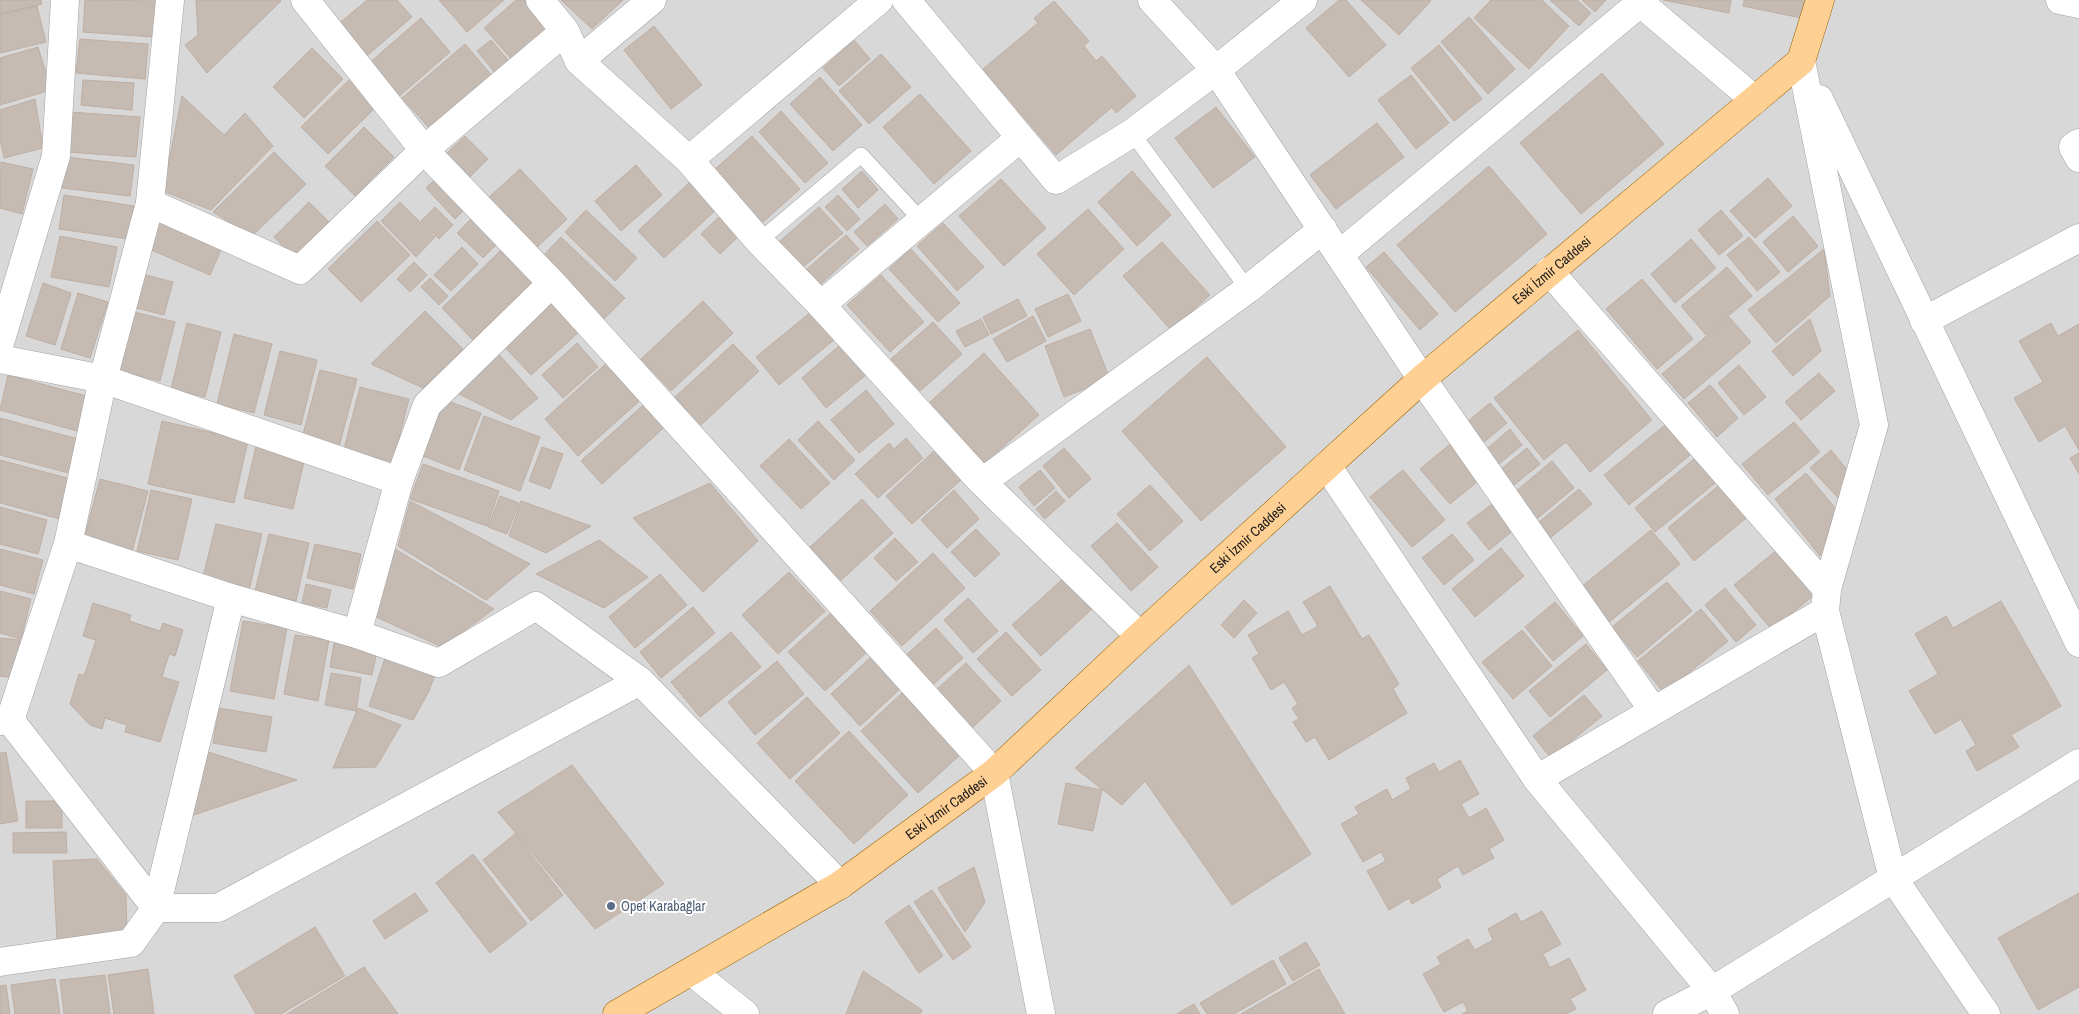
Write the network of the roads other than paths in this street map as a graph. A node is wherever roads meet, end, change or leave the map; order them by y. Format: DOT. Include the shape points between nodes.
graph roads {
  1 [pos="65,0"];
  2 [pos="170,0"];
  3 [pos="305,0"];
  4 [pos="540,0"];
  5 [pos="652,0"];
  6 [pos="879,0"];
  7 [pos="906,0"];
  8 [pos="1152,0"];
  9 [pos="1303,0"];
  10 [pos="1820,0"];
  11 [pos="2060,0"];
  12 [pos="1638,1"];
  13 [pos="2079,4"];
  14 [pos="565,31"];
  15 [pos="579,61"];
  16 [pos="1801,61"];
  17 [pos="1216,70"];
  18 [pos="1755,100"];
  19 [pos="1132,133"];
  20 [pos="1020,138"];
  21 [pos="2079,143"];
  22 [pos="424,150"];
  23 [pos="2079,158"];
  24 [pos="689,160"];
  25 [pos="150,202"];
  26 [pos="922,221"];
  27 [pos="1323,229"];
  28 [pos="2079,238"];
  29 [pos="759,241"];
  30 [pos="1340,254"];
  31 [pos="1549,271"];
  32 [pos="552,283"];
  33 [pos="1248,289"];
  34 [pos="821,305"];
  35 [pos="1924,321"];
  36 [pos="0,343"];
  37 [pos="0,359"];
  38 [pos="104,379"];
  39 [pos="1422,379"];
  40 [pos="1327,466"];
  41 [pos="399,481"];
  42 [pos="982,482"];
  43 [pos="68,544"];
  44 [pos="231,598"];
  45 [pos="1826,600"];
  46 [pos="358,634"];
  47 [pos="1140,636"];
  48 [pos="2079,643"];
  49 [pos="640,681"];
  50 [pos="1653,710"];
  51 [pos="5,721"];
  52 [pos="2079,763"];
  53 [pos="994,773"];
  54 [pos="1536,779"];
  55 [pos="1893,878"];
  56 [pos="840,885"];
  57 [pos="156,908"];
  58 [pos="0,962"];
  59 [pos="692,972"];
  60 [pos="1719,1002"];
  61 [pos="617,1014"];
  62 [pos="745,1014"];
  63 [pos="1041,1014"];
  64 [pos="1667,1014"];
  65 [pos="1986,1014"];
  1 -- 36 [label="street" via="56,156"];
  2 -- 25 [label="street"];
  3 -- 22 [label="street"];
  4 -- 14 [label="street"];
  5 -- 15 [label="street"];
  6 -- 24 [label="street"];
  7 -- 20 [label="street"];
  8 -- 17 [label="street"];
  9 -- 17 [label="street"];
  10 -- 16 [label="main road"];
  11 -- 13 [label="street"];
  12 -- 18 [label="street"];
  12 -- 30 [label="street"];
  14 -- 15 [label="street"];
  14 -- 22 [label="street"];
  15 -- 24 [label="street"];
  16 -- 18 [label="main road, Eski İzmir Caddesi"];
  16 -- 35 [label="street"];
  16 -- 45 [label="street" via="1874,424"];
  17 -- 19 [label="street"];
  17 -- 27 [label="street"];
  18 -- 31 [label="main road, Eski İzmir Caddesi"];
  19 -- 20 [label="street" via="1056,180"];
  19 -- 33 [label="lane"];
  20 -- 26 [label="street"];
  21 -- 23 [label="street" via="2074,147"];
  22 -- 25 [label="street" via="300,270"];
  22 -- 32 [label="street"];
  24 -- 29 [label="street"];
  25 -- 38 [label="street"];
  26 -- 29 [label="lane" via="861,155"];
  26 -- 34 [label="street"];
  27 -- 30 [label="street"];
  27 -- 33 [label="street"];
  28 -- 35 [label="street"];
  29 -- 34 [label="street"];
  30 -- 39 [label="street"];
  31 -- 39 [label="main road, Eski İzmir Caddesi"];
  31 -- 45 [label="street"];
  32 -- 41 [label="street" via="427,405"];
  32 -- 53 [label="street"];
  33 -- 42 [label="street"];
  34 -- 42 [label="street"];
  35 -- 48 [label="street"];
  37 -- 38 [label="street"];
  38 -- 41 [label="street"];
  38 -- 43 [label="street"];
  39 -- 40 [label="main road, Eski İzmir Caddesi"];
  39 -- 50 [label="street"];
  40 -- 47 [label="main road, Eski İzmir Caddesi"];
  40 -- 54 [label="street"];
  41 -- 46 [label="street"];
  42 -- 47 [label="street"];
  43 -- 44 [label="street"];
  43 -- 51 [label="street"];
  44 -- 46 [label="street"];
  44 -- 57 [label="street"];
  45 -- 50 [label="street"];
  45 -- 55 [label="street"];
  46 -- 49 [label="street" via="440,662 536,606"];
  47 -- 53 [label="main road, Eski İzmir Caddesi"];
  49 -- 56 [label="street"];
  49 -- 57 [label="street" via="218,908"];
  50 -- 54 [label="street"];
  51 -- 57 [label="street"];
  52 -- 55 [label="street"];
  53 -- 56 [label="main road, Eski İzmir Caddesi"];
  53 -- 63 [label="street"];
  54 -- 60 [label="street"];
  55 -- 60 [label="street"];
  55 -- 65 [label="street"];
  56 -- 59 [label="main road, Eski İzmir Caddesi"];
  57 -- 58 [label="street" via="131,943"];
  59 -- 61 [label="main road, Eski İzmir Caddesi"];
  59 -- 62 [label="street"];
  60 -- 64 [label="street"];
}
